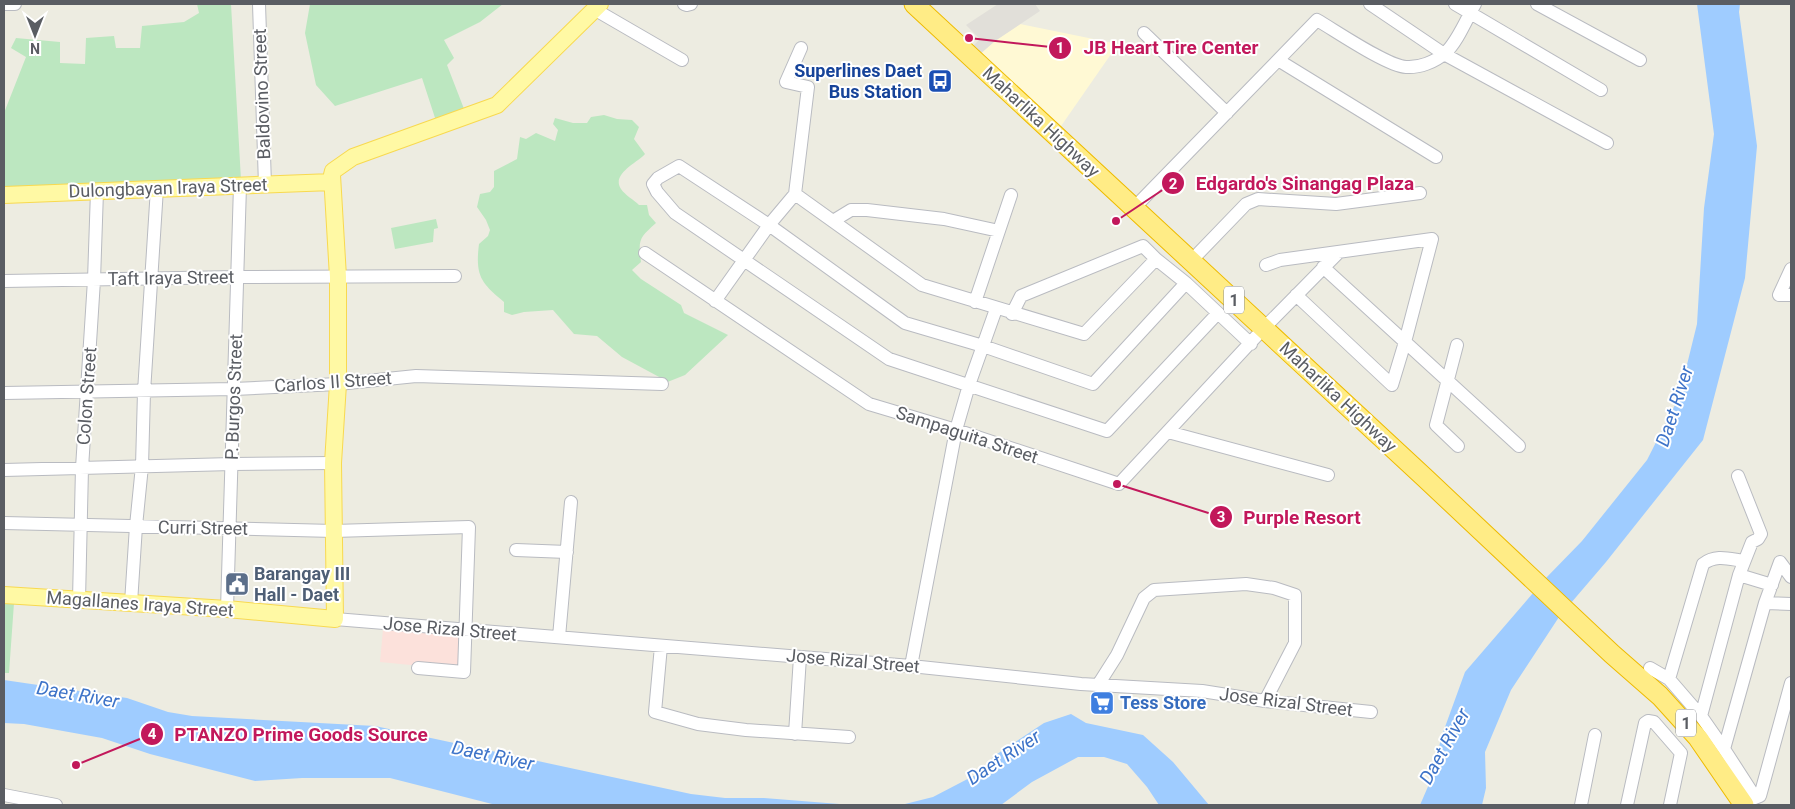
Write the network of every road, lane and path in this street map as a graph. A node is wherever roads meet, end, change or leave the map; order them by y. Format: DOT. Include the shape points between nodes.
graph roads {
  1 [pos="4,4"];
  2 [pos="15,4"];
  3 [pos="258,4"];
  4 [pos="684,4"];
  5 [pos="691,4"];
  6 [pos="914,4"];
  7 [pos="1370,4"];
  8 [pos="1455,4"];
  9 [pos="1537,4"];
  10 [pos="597,7"];
  11 [pos="1472,8"];
  12 [pos="1144,33"];
  13 [pos="801,48"];
  14 [pos="1444,54"];
  15 [pos="682,60"];
  16 [pos="1278,60"];
  17 [pos="1640,60"];
  18 [pos="1601,90"];
  19 [pos="1227,113"];
  20 [pos="1607,143"];
  21 [pos="1436,157"];
  22 [pos="332,182"];
  23 [pos="265,185"];
  24 [pos="240,186"];
  25 [pos="157,188"];
  26 [pos="97,191"];
  27 [pos="1420,193"];
  28 [pos="795,194"];
  29 [pos="4,195"];
  30 [pos="1011,195"];
  31 [pos="1134,208"];
  32 [pos="833,221"];
  33 [pos="769,225"];
  34 [pos="999,231"];
  35 [pos="645,253"];
  36 [pos="1338,253"];
  37 [pos="1156,259"];
  38 [pos="745,260"];
  39 [pos="1191,261"];
  40 [pos="1266,265"];
  41 [pos="1323,267"];
  42 [pos="1791,269"];
  43 [pos="455,276"];
  44 [pos="237,277"];
  45 [pos="338,277"];
  46 [pos="152,278"];
  47 [pos="94,280"];
  48 [pos="4,281"];
  49 [pos="1186,284"];
  50 [pos="1296,295"];
  51 [pos="1791,295"];
  52 [pos="715,300"];
  53 [pos="975,302"];
  54 [pos="996,309"];
  55 [pos="1218,313"];
  56 [pos="1012,314"];
  57 [pos="1264,328"];
  58 [pos="1405,342"];
  59 [pos="1251,344"];
  60 [pos="1457,345"];
  61 [pos="983,346"];
  62 [pos="1449,382"];
  63 [pos="338,384"];
  64 [pos="662,384"];
  65 [pos="969,385"];
  66 [pos="234,389"];
  67 [pos="144,392"];
  68 [pos="4,393"];
  69 [pos="87,393"];
  70 [pos="956,430"];
  71 [pos="1168,432"];
  72 [pos="1458,446"];
  73 [pos="1519,446"];
  74 [pos="333,463"];
  75 [pos="232,464"];
  76 [pos="142,466"];
  77 [pos="82,468"];
  78 [pos="4,470"];
  79 [pos="1328,475"];
  80 [pos="1738,476"];
  81 [pos="571,502"];
  82 [pos="4,523"];
  83 [pos="82,525"];
  84 [pos="136,526"];
  85 [pos="230,528"];
  86 [pos="334,531"];
  87 [pos="516,550"];
  88 [pos="567,552"];
  89 [pos="1744,561"];
  90 [pos="1739,575"];
  91 [pos="1791,577"];
  92 [pos="1772,585"];
  93 [pos="4,595"];
  94 [pos="79,600"];
  95 [pos="131,603"];
  96 [pos="1765,603"];
  97 [pos="1791,604"];
  98 [pos="227,609"];
  99 [pos="335,620"];
  100 [pos="467,630"];
  101 [pos="559,638"];
  102 [pos="661,646"];
  103 [pos="800,657"];
  104 [pos="911,666"];
  105 [pos="418,668"];
  106 [pos="1650,668"];
  107 [pos="1669,679"];
  108 [pos="1791,681"];
  109 [pos="1098,685"];
  110 [pos="1265,701"];
  111 [pos="1371,712"];
  112 [pos="1701,716"];
  113 [pos="795,734"];
  114 [pos="1595,735"];
  115 [pos="848,737"];
  116 [pos="1724,749"];
  117 [pos="4,796"];
  118 [pos="1748,802"];
  119 [pos="56,805"];
  120 [pos="1581,805"];
  121 [pos="1628,805"];
  122 [pos="1670,805"];
  1 -- 2 [label="street"];
  3 -- 23 [label="street, Baldovino Street"];
  4 -- 5 [label="street"];
  6 -- 31 [label="highway, Maharlika Highway / 1"];
  7 -- 14 [label="street"];
  8 -- 11 [label="street"];
  9 -- 17 [label="street"];
  10 -- 15 [label="street"];
  10 -- 22 [label="main road" via="497,105 352,157 333,171"];
  11 -- 14 [label="street"];
  11 -- 18 [label="street"];
  12 -- 19 [label="street"];
  13 -- 28 [label="street" via="786,82 808,87"];
  14 -- 16 [label="street" via="1420,67 1403,68 1318,20"];
  14 -- 20 [label="street"];
  16 -- 19 [label="street"];
  16 -- 21 [label="street"];
  19 -- 31 [label="street"];
  22 -- 23 [label="main road, Dulongbayan Iraya Street"];
  22 -- 45 [label="main road"];
  23 -- 24 [label="main road, Dulongbayan Iraya Street"];
  24 -- 25 [label="main road, Dulongbayan Iraya Street"];
  24 -- 44 [label="street, P. Burgos Street"];
  25 -- 26 [label="main road, Dulongbayan Iraya Street"];
  25 -- 46 [label="street"];
  26 -- 29 [label="main road, Dulongbayan Iraya Street"];
  26 -- 47 [label="street, Colon Street"];
  27 -- 39 [label="street" via="1336,204 1258,199 1246,204"];
  28 -- 32 [label="street"];
  28 -- 33 [label="street"];
  30 -- 34 [label="street"];
  31 -- 39 [label="highway, Maharlika Highway / 1"];
  32 -- 34 [label="street" via="851,210 867,210 944,219"];
  32 -- 53 [label="street" via="922,285"];
  33 -- 38 [label="street"];
  33 -- 38 [label="street" via="679,166 653,184 675,213"];
  33 -- 61 [label="street" via="905,323"];
  34 -- 53 [label="street"];
  35 -- 52 [label="street, Sampaguita Street"];
  36 -- 40 [label="street" via="1280,260"];
  36 -- 41 [label="street, Sampaguita Street"];
  36 -- 58 [label="street" via="1432,239"];
  37 -- 49 [label="street"];
  37 -- 56 [label="street" via="1143,246 1021,296"];
  37 -- 56 [label="street" via="1084,334"];
  38 -- 52 [label="street"];
  38 -- 65 [label="street" via="889,359"];
  39 -- 57 [label="highway, Maharlika Highway / 1"];
  41 -- 50 [label="street, Sampaguita Street"];
  41 -- 58 [label="street"];
  42 -- 51 [label="street" via="1779,295"];
  43 -- 45 [label="street, Taft Iraya Street"];
  44 -- 45 [label="street, Taft Iraya Street"];
  44 -- 46 [label="street, Taft Iraya Street"];
  44 -- 66 [label="street, P. Burgos Street"];
  45 -- 63 [label="main road"];
  46 -- 47 [label="street, Taft Iraya Street"];
  46 -- 67 [label="street"];
  47 -- 48 [label="street, Taft Iraya Street"];
  47 -- 69 [label="street, Colon Street"];
  49 -- 55 [label="street"];
  49 -- 61 [label="street" via="1093,384"];
  50 -- 57 [label="street, Sampaguita Street"];
  50 -- 58 [label="street" via="1392,385"];
  52 -- 70 [label="street, Sampaguita Street" via="869,404"];
  53 -- 54 [label="street"];
  54 -- 56 [label="street"];
  54 -- 61 [label="street"];
  55 -- 59 [label="street"];
  55 -- 65 [label="street" via="1107,431"];
  57 -- 59 [label="street, Sampaguita Street"];
  57 -- 118 [label="highway, Maharlika Highway / 1" via="1654,690 1688,726"];
  58 -- 62 [label="street"];
  59 -- 71 [label="street, Sampaguita Street"];
  60 -- 62 [label="street"];
  61 -- 65 [label="street"];
  62 -- 72 [label="street" via="1436,425"];
  62 -- 73 [label="street"];
  63 -- 64 [label="street, Carlos II Street" via="416,376"];
  63 -- 66 [label="street, Carlos II Street"];
  63 -- 74 [label="main road"];
  65 -- 70 [label="street"];
  66 -- 67 [label="street, Carlos II Street"];
  66 -- 75 [label="street, P. Burgos Street"];
  67 -- 69 [label="street, Carlos II Street"];
  67 -- 76 [label="street"];
  68 -- 69 [label="street, Carlos II Street"];
  69 -- 77 [label="street, Colon Street"];
  70 -- 71 [label="street, Sampaguita Street" via="1119,484"];
  70 -- 104 [label="street"];
  71 -- 79 [label="street"];
  74 -- 75 [label="street"];
  74 -- 86 [label="main road"];
  75 -- 76 [label="street"];
  75 -- 85 [label="street, P. Burgos Street"];
  76 -- 77 [label="street"];
  76 -- 84 [label="street"];
  77 -- 78 [label="street"];
  77 -- 83 [label="street, Colon Street"];
  80 -- 89 [label="street" via="1761,534 1752,542"];
  81 -- 88 [label="street"];
  82 -- 83 [label="street, Curri Street"];
  83 -- 84 [label="street, Curri Street"];
  83 -- 94 [label="street, Colon Street"];
  84 -- 85 [label="street, Curri Street"];
  84 -- 95 [label="street"];
  85 -- 86 [label="street, Curri Street"];
  85 -- 98 [label="street, P. Burgos Street"];
  86 -- 99 [label="main road"];
  86 -- 100 [label="street, Curri Street" via="469,527"];
  87 -- 88 [label="street"];
  88 -- 101 [label="street"];
  89 -- 90 [label="street"];
  89 -- 107 [label="street" via="1721,557 1710,558 1703,564"];
  90 -- 92 [label="street"];
  90 -- 112 [label="street"];
  91 -- 92 [label="street" via="1780,562"];
  92 -- 96 [label="street"];
  93 -- 94 [label="main road, Magallanes Iraya Street"];
  94 -- 95 [label="main road, Magallanes Iraya Street"];
  95 -- 98 [label="main road, Magallanes Iraya Street"];
  96 -- 97 [label="street"];
  96 -- 116 [label="street"];
  98 -- 99 [label="main road, Magallanes Iraya Street"];
  99 -- 100 [label="street, Jose Rizal Street"];
  100 -- 101 [label="street, Jose Rizal Street"];
  100 -- 105 [label="street" via="464,672"];
  101 -- 102 [label="street, Jose Rizal Street"];
  102 -- 103 [label="street, Jose Rizal Street"];
  102 -- 113 [label="street" via="655,712 698,724"];
  103 -- 104 [label="street, Jose Rizal Street"];
  103 -- 113 [label="street"];
  104 -- 109 [label="street, Jose Rizal Street"];
  106 -- 107 [label="street"];
  107 -- 112 [label="street"];
  108 -- 118 [label="street" via="1760,796"];
  109 -- 110 [label="street, Jose Rizal Street" via="1202,691"];
  109 -- 110 [label="street" via="1117,655 1144,598 1154,590 1246,584 1295,595 1295,643"];
  110 -- 111 [label="street, Jose Rizal Street"];
  112 -- 116 [label="street"];
  113 -- 115 [label="street"];
  114 -- 120 [label="street"];
  116 -- 118 [label="street"];
  117 -- 119 [label="street"];
  121 -- 122 [label="street" via="1648,721 1654,722 1681,753"];
}
